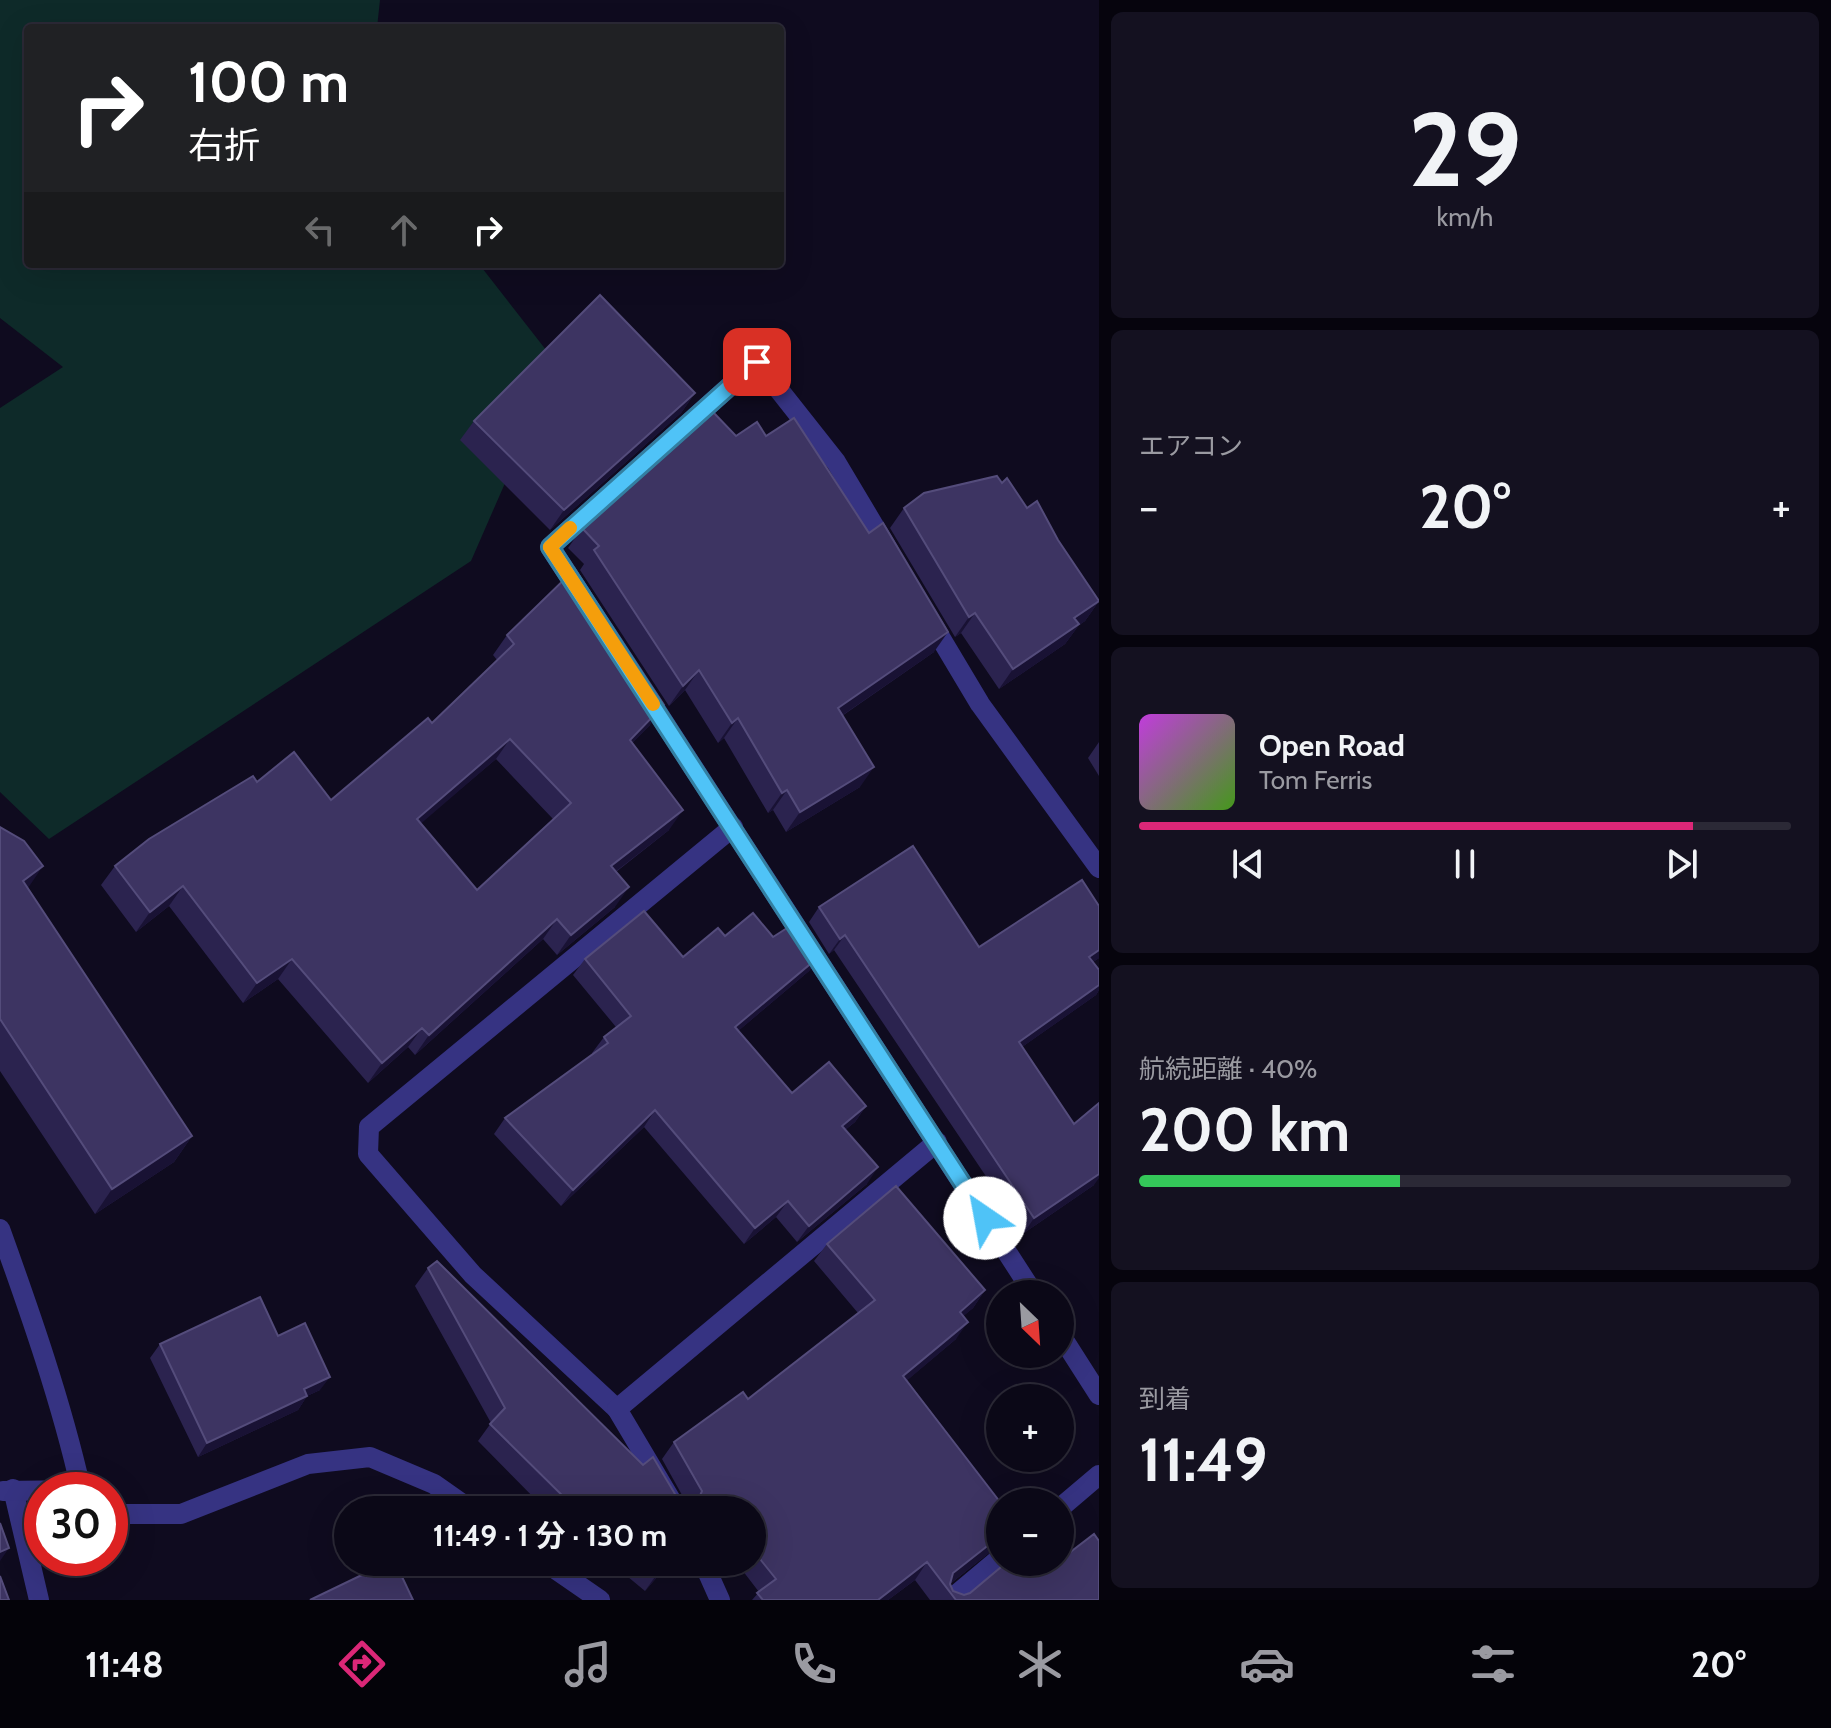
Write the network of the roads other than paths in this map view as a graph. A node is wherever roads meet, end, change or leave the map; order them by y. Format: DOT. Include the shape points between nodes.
graph roads {
  1 [pos="900,570"];
  2 [pos="916,596"];
  3 [pos="593,613"];
  4 [pos="637,680"];
  5 [pos="733,827"];
  6 [pos="1099,868"];
  7 [pos="937,1142"];
  8 [pos="0,1229"];
  9 [pos="1025,1280"];
  10 [pos="1074,1356"];
  11 [pos="1099,1395"];
  12 [pos="617,1409"];
  13 [pos="77,1472"];
  14 [pos="1099,1475"];
  15 [pos="7,1490"];
  16 [pos="451,1496"];
  17 [pos="669,1496"];
  18 [pos="1074,1496"];
  19 [pos="128,1514"];
  20 [pos="986,1570"];
  21 [pos="565,1576"];
  22 [pos="709,1576"];
  23 [pos="39,1600"];
  24 [pos="600,1600"];
  25 [pos="720,1600"];
  26 [pos="950,1600"];
  1 -- 3 [label="street" via="836,462 757,362 550,547"];
  2 -- 6 [label="street" via="980,704"];
  4 -- 5 [label="street"];
  5 -- 7 [label="street"];
  5 -- 12 [label="street" via="369,1127 368,1154 473,1275"];
  7 -- 9 [label="street"];
  7 -- 12 [label="street"];
  8 -- 13 [label="street" via="31,1313"];
  10 -- 11 [label="street"];
  12 -- 17 [label="street"];
  14 -- 18 [label="street"];
  15 -- 23 [label="street"];
  16 -- 19 [label="street" via="370,1457 308,1464 181,1514"];
  20 -- 26 [label="street"];
  21 -- 24 [label="street"];
  22 -- 25 [label="street"];
}
